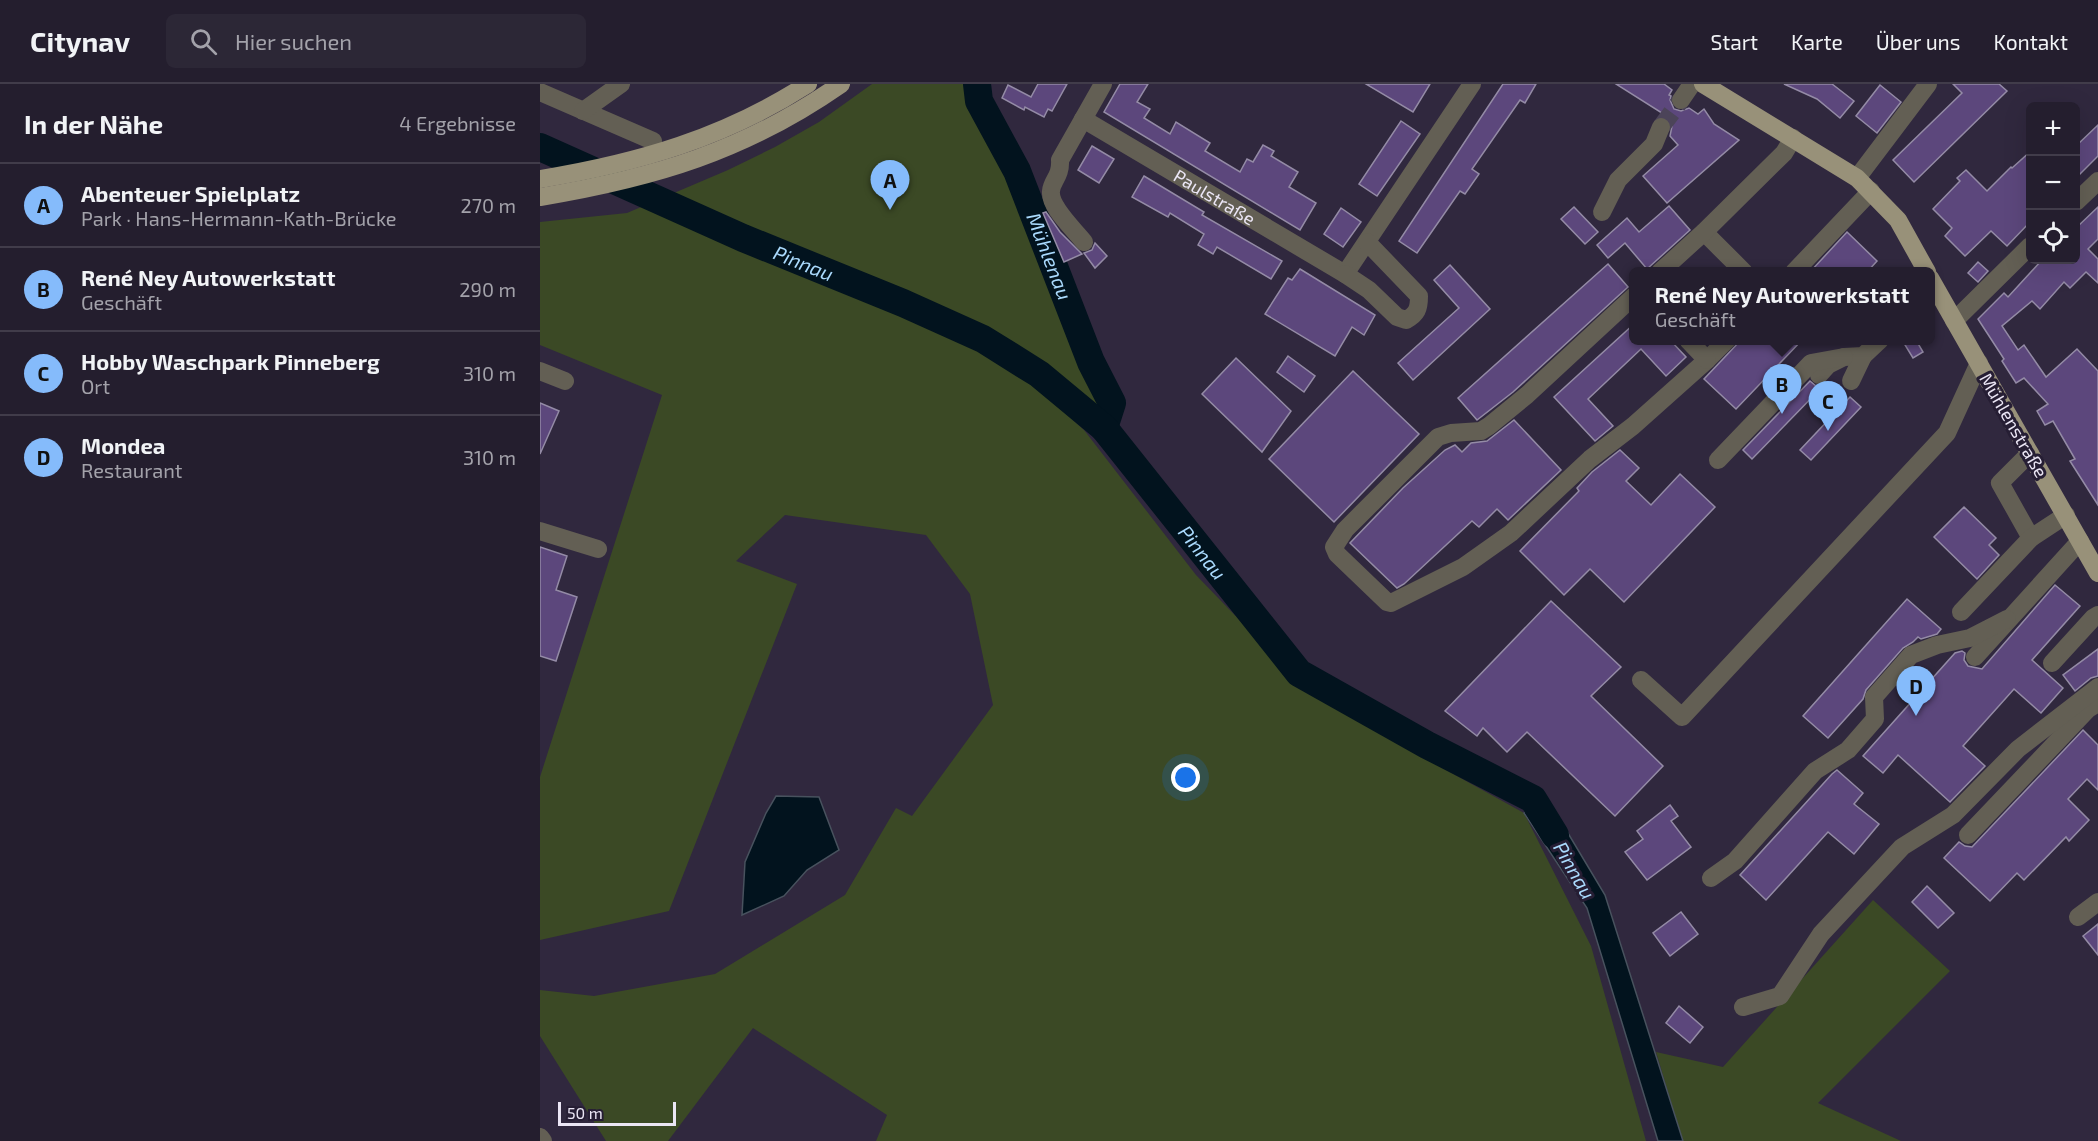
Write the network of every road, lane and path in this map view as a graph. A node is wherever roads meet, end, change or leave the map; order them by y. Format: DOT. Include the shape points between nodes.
graph roads {
  1 [pos="621,84"];
  2 [pos="808,84"];
  3 [pos="841,84"];
  4 [pos="1103,84"];
  5 [pos="1472,84"];
  6 [pos="1692,84"];
  7 [pos="1702,84"];
  8 [pos="1928,84"];
  9 [pos="540,92"];
  10 [pos="1681,100"];
  11 [pos="583,111"];
  12 [pos="1083,119"];
  13 [pos="1661,127"];
  14 [pos="1793,138"];
  15 [pos="653,141"];
  16 [pos="1857,178"];
  17 [pos="540,179"];
  18 [pos="2098,181"];
  19 [pos="1871,191"];
  20 [pos="540,197"];
  21 [pos="2080,197"];
  22 [pos="1602,212"];
  23 [pos="1704,232"];
  24 [pos="1084,242"];
  25 [pos="1367,242"];
  26 [pos="2026,251"];
  27 [pos="1666,267"];
  28 [pos="1739,267"];
  29 [pos="1799,267"];
  30 [pos="1924,267"];
  31 [pos="1346,274"];
  32 [pos="1935,292"];
  33 [pos="1629,301"];
  34 [pos="1954,321"];
  35 [pos="1693,345"];
  36 [pos="1721,345"];
  37 [pos="1875,345"];
  38 [pos="1863,356"];
  39 [pos="1844,357"];
  40 [pos="1707,360"];
  41 [pos="1979,363"];
  42 [pos="540,371"];
  43 [pos="1819,375"];
  44 [pos="566,381"];
  45 [pos="1851,381"];
  46 [pos="2030,453"];
  47 [pos="1718,460"];
  48 [pos="2066,515"];
  49 [pos="540,531"];
  50 [pos="2031,538"];
  51 [pos="2080,541"];
  52 [pos="598,549"];
  53 [pos="2098,573"];
  54 [pos="1961,612"];
  55 [pos="2098,615"];
  56 [pos="2007,620"];
  57 [pos="1975,657"];
  58 [pos="2052,663"];
  59 [pos="1641,680"];
  60 [pos="2098,687"];
  61 [pos="2098,703"];
  62 [pos="1968,835"];
  63 [pos="1711,878"];
  64 [pos="2098,902"];
  65 [pos="2078,918"];
  66 [pos="1743,1007"];
  67 [pos="540,1137"];
  68 [pos="543,1141"];
  1 -- 11 [label="street"];
  2 -- 17 [label="main road" via="759,112 677,148"];
  3 -- 20 [label="main road" via="775,125 727,148 645,176"];
  4 -- 12 [label="street"];
  5 -- 25 [label="street"];
  6 -- 10 [label="street"];
  7 -- 14 [label="main road"];
  8 -- 16 [label="street"];
  9 -- 11 [label="street"];
  11 -- 15 [label="street"];
  12 -- 24 [label="street" via="1060,160 1060,172 1051,190 1052,201"];
  12 -- 31 [label="street, Paulstraße"];
  13 -- 22 [label="street" via="1654,144 1618,180"];
  14 -- 16 [label="main road"];
  14 -- 23 [label="street" via="1784,153"];
  16 -- 19 [label="main road"];
  18 -- 21 [label="street"];
  19 -- 29 [label="street"];
  19 -- 30 [label="main road" via="1898,220"];
  23 -- 27 [label="street"];
  23 -- 28 [label="street"];
  25 -- 31 [label="street"];
  25 -- 31 [label="street, Paulstraße" via="1419,296 1419,308 1406,320 1397,317"];
  26 -- 34 [label="street"];
  32 -- 34 [label="main road, Mühlenstraße"];
  33 -- 40 [label="street" via="1489,426 1481,431 1438,437 1345,530 1334,548 1337,554 1387,602 1398,602 1463,567 1510,533"];
  34 -- 41 [label="main road, Mühlenstraße"];
  35 -- 40 [label="street"];
  36 -- 40 [label="street"];
  37 -- 38 [label="street"];
  38 -- 39 [label="street"];
  38 -- 45 [label="street"];
  39 -- 43 [label="street"];
  39 -- 47 [label="street" via="1811,363"];
  41 -- 46 [label="main road, Mühlenstraße"];
  41 -- 59 [label="street" via="1947,434 1682,717"];
  42 -- 44 [label="street"];
  46 -- 48 [label="main road, Mühlenstraße"];
  46 -- 50 [label="street" via="2000,483"];
  48 -- 50 [label="street"];
  48 -- 51 [label="main road, Mühlenstraße"];
  49 -- 52 [label="street"];
  50 -- 54 [label="street"];
  51 -- 53 [label="main road, Mühlenstraße"];
  51 -- 56 [label="street"];
  55 -- 58 [label="street"];
  56 -- 57 [label="street"];
  56 -- 63 [label="street" via="1970,638 1911,655 1874,697 1875,719 1848,750 1815,771 1735,861"];
  60 -- 66 [label="street" via="2018,749 1953,815 1902,847 1821,934 1780,996"];
  61 -- 62 [label="street"];
  64 -- 65 [label="street"];
  67 -- 68 [label="street"];
}
